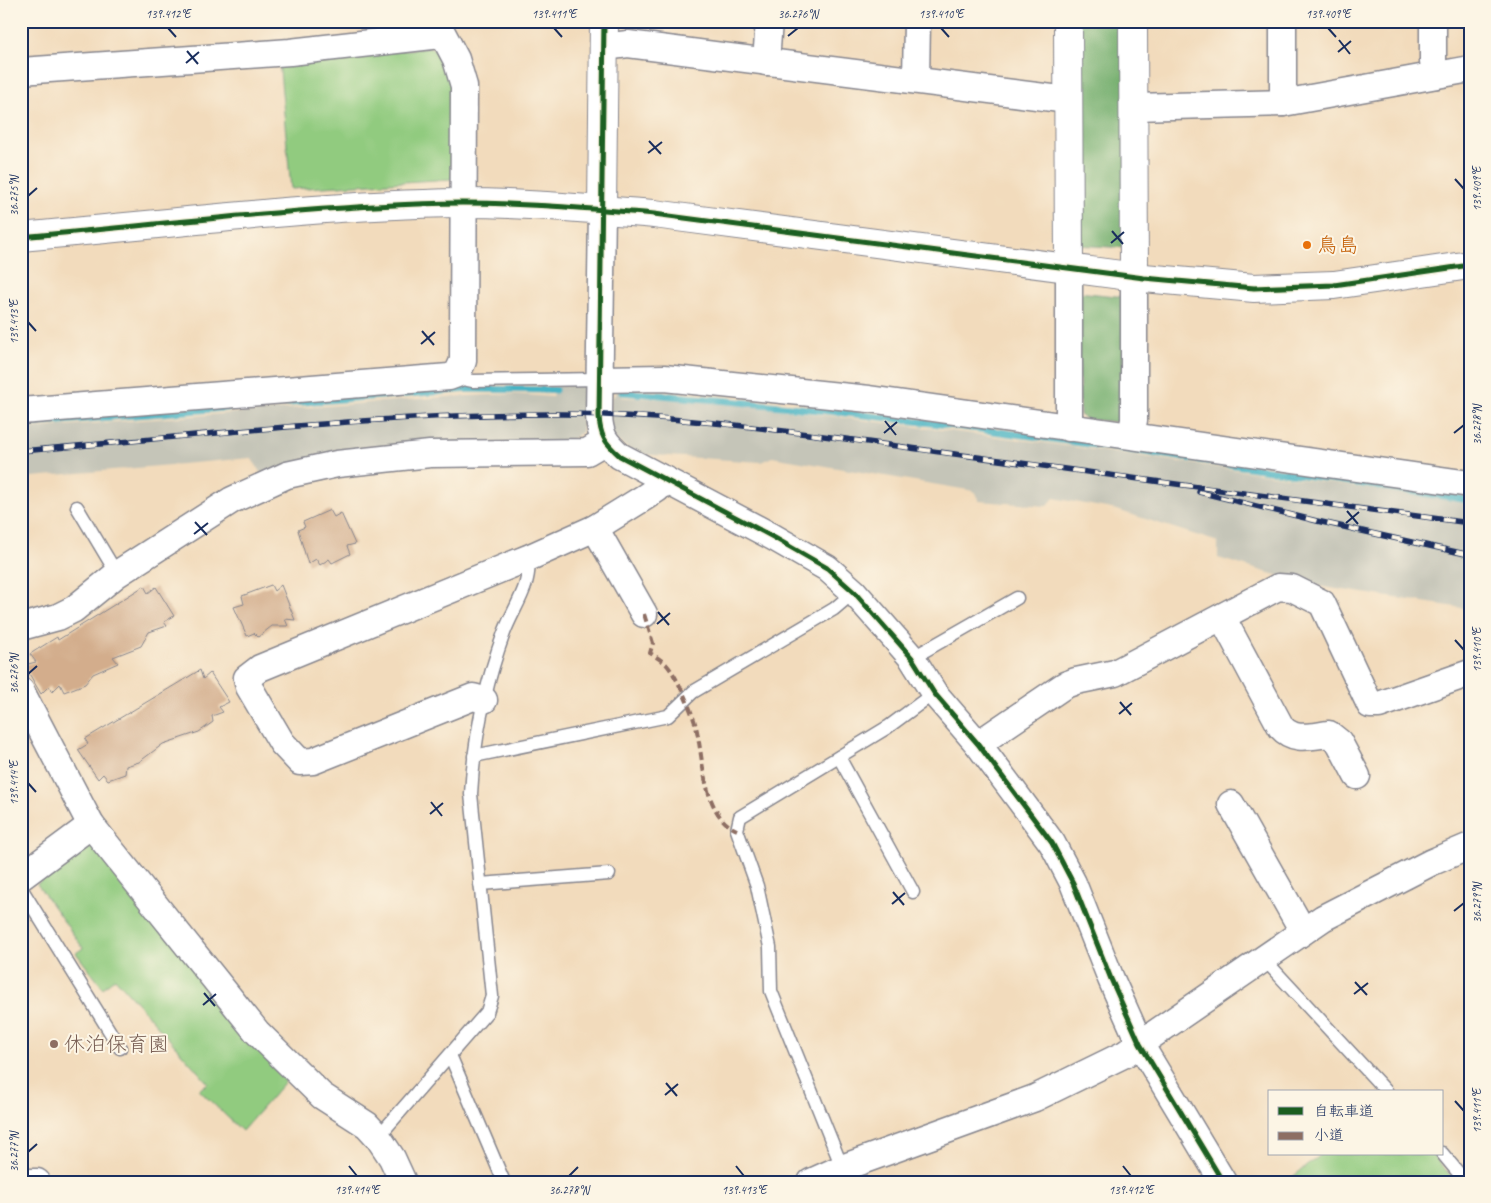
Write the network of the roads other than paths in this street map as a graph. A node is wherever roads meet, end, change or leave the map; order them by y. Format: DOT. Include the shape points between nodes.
graph roads {
  1 [pos="768,21"];
  2 [pos="917,21"];
  3 [pos="1068,21"];
  4 [pos="1133,21"];
  5 [pos="1283,21"];
  6 [pos="1433,21"];
  7 [pos="439,28"];
  8 [pos="604,34"];
  9 [pos="766,62"];
  10 [pos="1470,69"];
  11 [pos="21,71"];
  12 [pos="1436,74"];
  13 [pos="916,80"];
  14 [pos="1068,100"];
  15 [pos="1283,103"];
  16 [pos="1134,107"];
  17 [pos="463,203"];
  18 [pos="602,210"];
  19 [pos="21,237"];
  20 [pos="1470,265"];
  21 [pos="1069,268"];
  22 [pos="1134,277"];
  23 [pos="457,374"];
  24 [pos="601,378"];
  25 [pos="21,411"];
  26 [pos="1069,428"];
  27 [pos="1132,435"];
  28 [pos="604,442"];
  29 [pos="665,479"];
  30 [pos="1470,484"];
  31 [pos="77,506"];
  32 [pos="595,528"];
  33 [pos="528,558"];
  34 [pos="117,574"];
  35 [pos="854,592"];
  36 [pos="1017,598"];
  37 [pos="644,614"];
  38 [pos="1222,616"];
  39 [pos="21,627"];
  40 [pos="912,658"];
  41 [pos="1470,673"];
  42 [pos="21,690"];
  43 [pos="934,693"];
  44 [pos="484,700"];
  45 [pos="978,744"];
  46 [pos="474,756"];
  47 [pos="838,757"];
  48 [pos="1358,776"];
  49 [pos="1231,804"];
  50 [pos="91,825"];
  51 [pos="1470,846"];
  52 [pos="609,874"];
  53 [pos="21,878"];
  54 [pos="480,884"];
  55 [pos="21,888"];
  56 [pos="913,892"];
  57 [pos="1303,931"];
  58 [pos="1263,958"];
  59 [pos="1140,1044"];
  60 [pos="120,1048"];
  61 [pos="450,1055"];
  62 [pos="1385,1090"];
  63 [pos="378,1137"];
  64 [pos="1444,1155"];
  65 [pos="845,1175"];
  66 [pos="26,1182"];
  67 [pos="37,1182"];
  68 [pos="403,1182"];
  69 [pos="504,1182"];
  70 [pos="811,1182"];
  71 [pos="1223,1182"];
  72 [pos="1466,1182"];
  1 -- 9 [label="street"];
  2 -- 13 [label="street"];
  3 -- 14 [label="street"];
  4 -- 16 [label="street"];
  5 -- 15 [label="street"];
  6 -- 12 [label="street"];
  7 -- 11 [label="street" via="290,52"];
  7 -- 17 [label="street" via="456,59 464,86"];
  8 -- 9 [label="street" via="628,44"];
  8 -- 18 [label="street"];
  9 -- 13 [label="street"];
  10 -- 12 [label="street"];
  12 -- 15 [label="street"];
  13 -- 14 [label="street"];
  14 -- 21 [label="street"];
  15 -- 16 [label="street"];
  16 -- 22 [label="street"];
  17 -- 18 [label="street"];
  17 -- 19 [label="street" via="363,207"];
  17 -- 23 [label="street" via="463,361"];
  18 -- 21 [label="street"];
  18 -- 24 [label="street"];
  20 -- 22 [label="street" via="1334,285 1263,288"];
  21 -- 22 [label="street"];
  21 -- 26 [label="street"];
  22 -- 27 [label="street"];
  23 -- 24 [label="lane" via="473,381"];
  23 -- 25 [label="street"];
  24 -- 26 [label="street" via="664,378 731,384 869,399"];
  24 -- 28 [label="street" via="600,432"];
  26 -- 27 [label="street"];
  27 -- 30 [label="street"];
  28 -- 29 [label="street" via="620,456"];
  28 -- 34 [label="street" via="587,452 430,454 337,464 287,474 232,500"];
  29 -- 32 [label="street" via="645,498"];
  29 -- 35 [label="street" via="803,554 826,568"];
  31 -- 34 [label="lane"];
  32 -- 33 [label="street"];
  32 -- 37 [label="street"];
  33 -- 44 [label="lane" via="526,586 504,633"];
  33 -- 44 [label="street" via="260,668 246,678 282,743 300,762 313,761 473,696"];
  34 -- 39 [label="street" via="74,609"];
  35 -- 40 [label="street"];
  35 -- 46 [label="lane" via="834,609 692,692 668,716"];
  36 -- 40 [label="lane"];
  38 -- 41 [label="street" via="1278,588 1292,588 1322,602 1370,705 1380,705"];
  38 -- 45 [label="street" via="1115,673 1065,685"];
  38 -- 48 [label="street" via="1281,727 1287,734 1297,737 1329,734 1339,742"];
  40 -- 43 [label="street"];
  42 -- 50 [label="street"];
  43 -- 45 [label="street"];
  43 -- 47 [label="lane"];
  44 -- 46 [label="lane"];
  45 -- 59 [label="street" via="1052,843 1073,883"];
  46 -- 54 [label="lane" via="471,794"];
  47 -- 56 [label="lane"];
  47 -- 65 [label="lane" via="740,817 737,830 757,886 768,938 771,990"];
  49 -- 57 [label="street"];
  50 -- 53 [label="street"];
  50 -- 63 [label="street" via="257,1032 322,1096 366,1125"];
  51 -- 57 [label="street" via="1323,918"];
  52 -- 54 [label="lane"];
  54 -- 61 [label="lane" via="492,996 487,1012"];
  55 -- 60 [label="lane"];
  57 -- 58 [label="street"];
  58 -- 59 [label="street"];
  58 -- 62 [label="lane"];
  59 -- 65 [label="street" via="1035,1098"];
  59 -- 71 [label="street"];
  61 -- 63 [label="lane"];
  61 -- 69 [label="lane"];
  63 -- 68 [label="street"];
  64 -- 72 [label="lane"];
  65 -- 70 [label="street"];
  66 -- 67 [label="street"];
}
